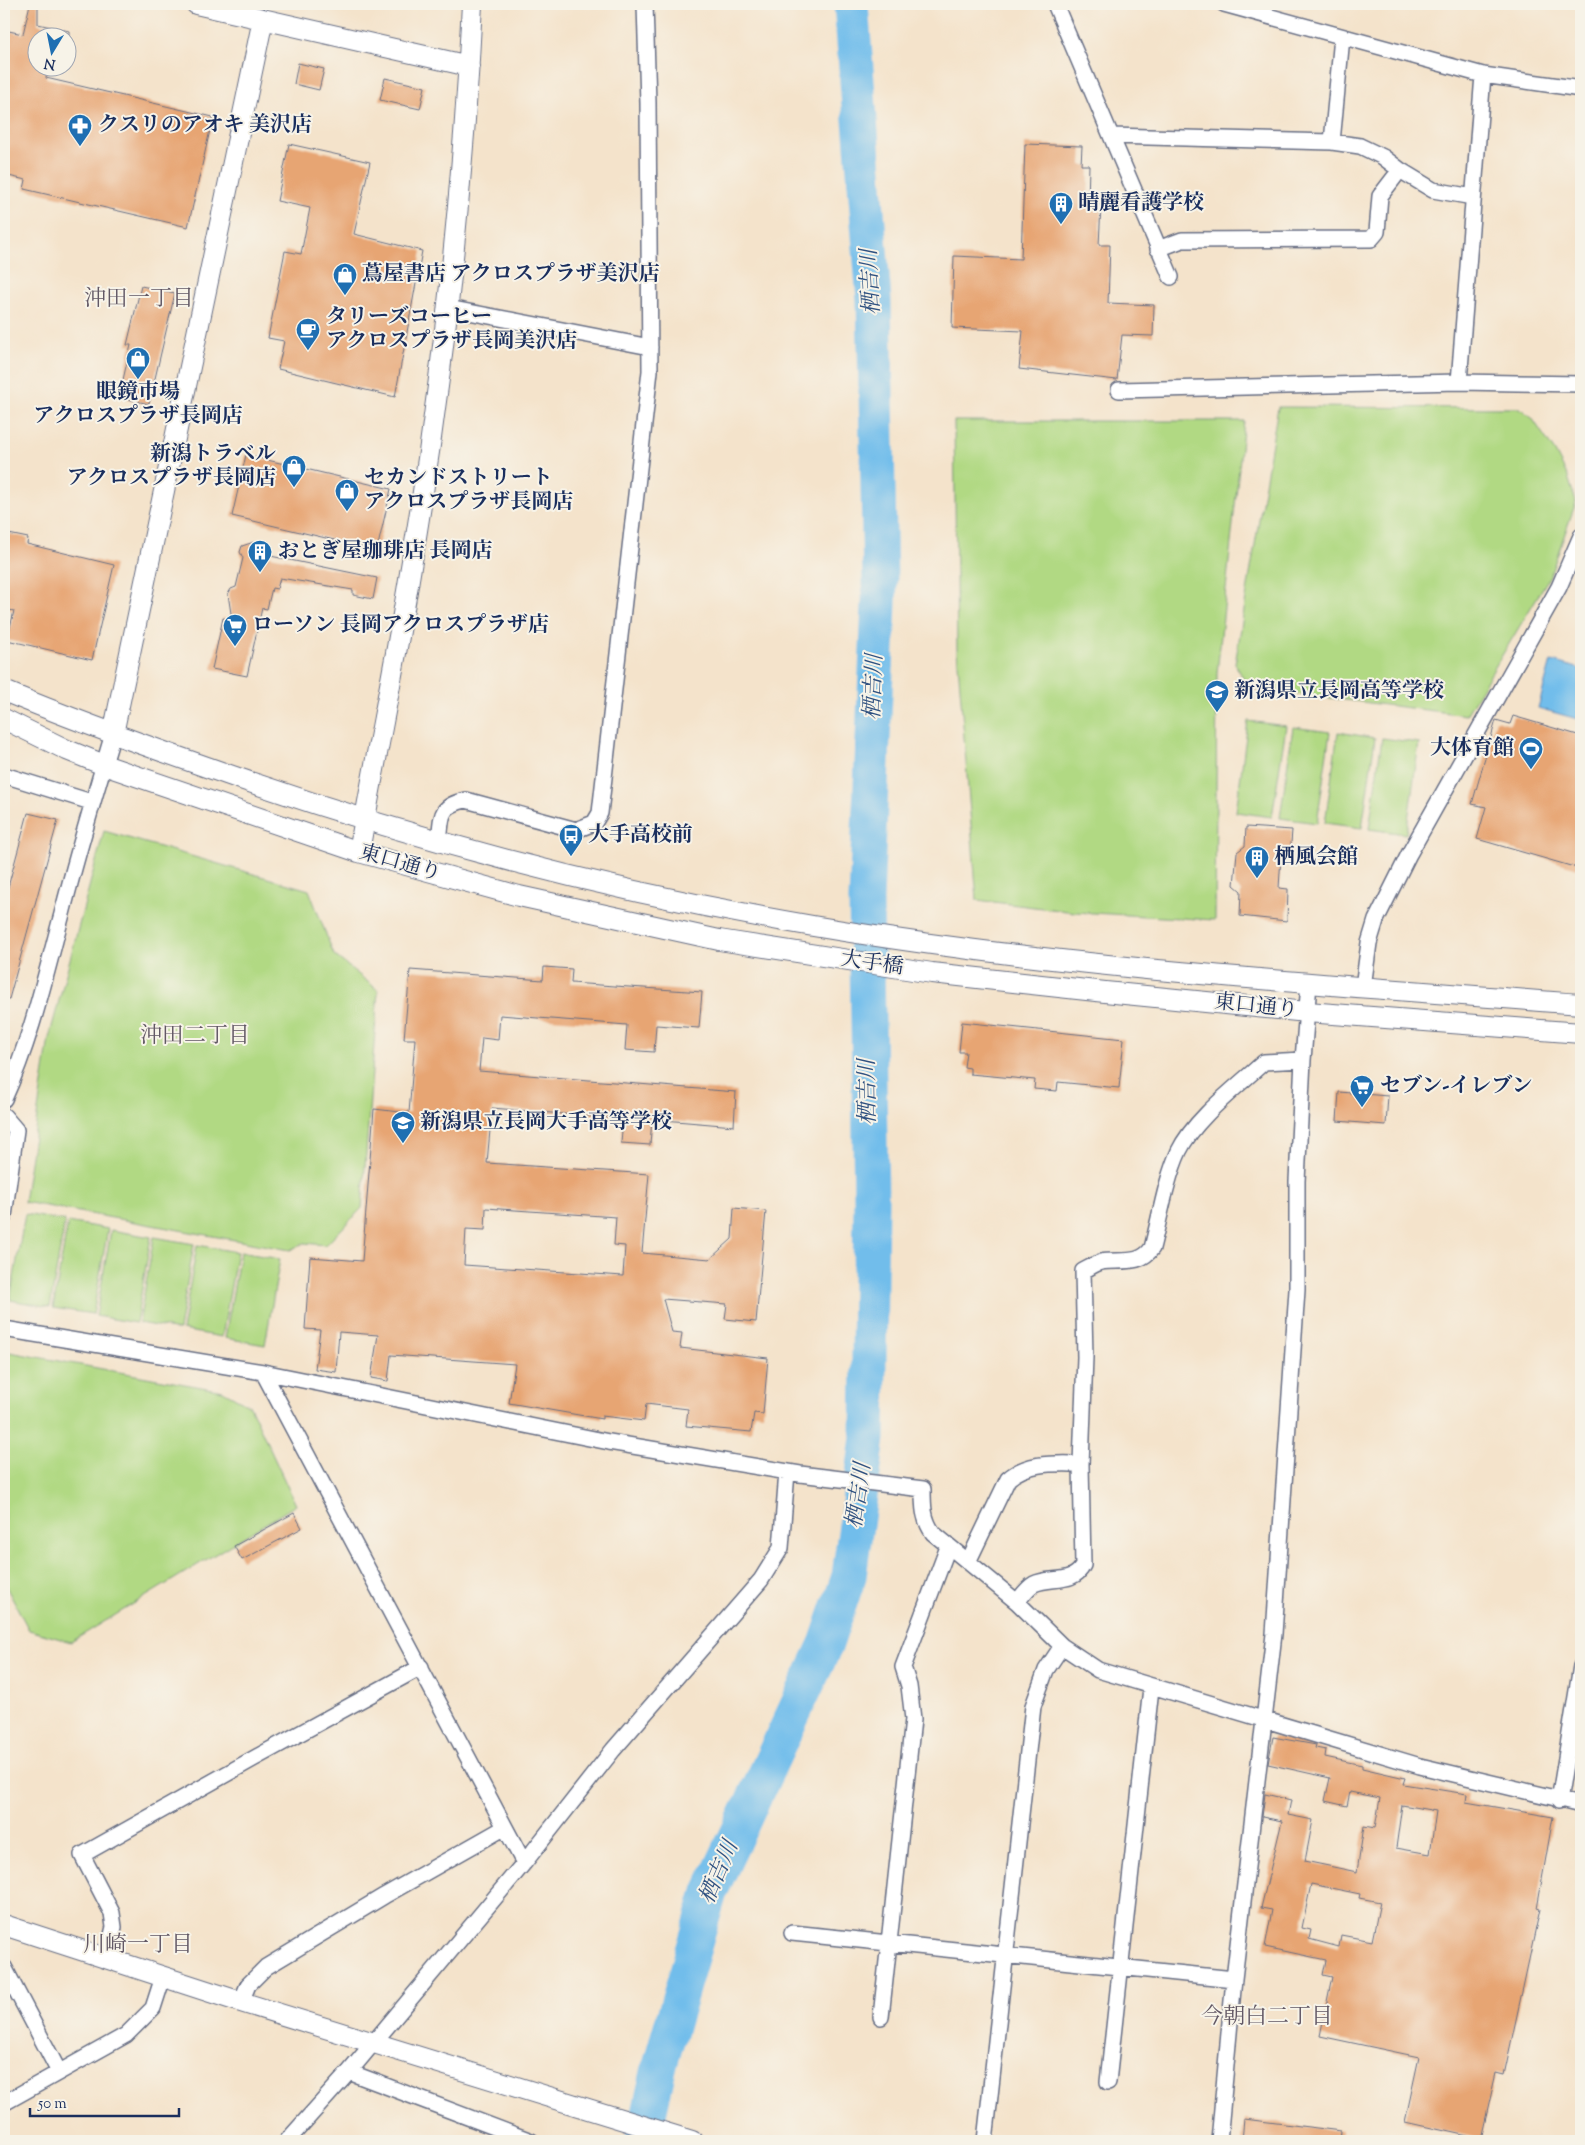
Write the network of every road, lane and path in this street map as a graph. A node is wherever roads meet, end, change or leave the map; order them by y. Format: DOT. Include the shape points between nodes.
graph roads {
  1 [pos="196,4"];
  2 [pos="472,4"];
  3 [pos="645,4"];
  4 [pos="1055,4"];
  5 [pos="1224,4"];
  6 [pos="263,19"];
  7 [pos="1342,37"];
  8 [pos="469,66"];
  9 [pos="1483,75"];
  10 [pos="1581,89"];
  11 [pos="1111,136"];
  12 [pos="1332,142"];
  13 [pos="1400,170"];
  14 [pos="1473,197"];
  15 [pos="1158,249"];
  16 [pos="1171,276"];
  17 [pos="448,308"];
  18 [pos="650,347"];
  19 [pos="1459,382"];
  20 [pos="1581,384"];
  21 [pos="1119,390"];
  22 [pos="1581,536"];
  23 [pos="4,691"];
  24 [pos="4,719"];
  25 [pos="113,734"];
  26 [pos="104,765"];
  27 [pos="4,775"];
  28 [pos="91,802"];
  29 [pos="364,821"];
  30 [pos="439,842"];
  31 [pos="359,852"];
  32 [pos="813,926"];
  33 [pos="933,944"];
  34 [pos="812,956"];
  35 [pos="932,973"];
  36 [pos="1310,983"];
  37 [pos="1363,987"];
  38 [pos="1581,1004"];
  39 [pos="1307,1012"];
  40 [pos="1581,1034"];
  41 [pos="1302,1060"];
  42 [pos="4,1100"];
  43 [pos="4,1116"];
  44 [pos="4,1216"];
  45 [pos="4,1328"];
  46 [pos="263,1372"];
  47 [pos="1081,1464"];
  48 [pos="794,1473"];
  49 [pos="948,1547"];
  50 [pos="968,1562"];
  51 [pos="1017,1602"];
  52 [pos="1062,1646"];
  53 [pos="1581,1666"];
  54 [pos="421,1667"];
  55 [pos="1151,1688"];
  56 [pos="1266,1722"];
  57 [pos="1559,1801"];
  58 [pos="1581,1804"];
  59 [pos="504,1828"];
  60 [pos="524,1863"];
  61 [pos="4,1925"];
  62 [pos="792,1933"];
  63 [pos="888,1943"];
  64 [pos="1005,1956"];
  65 [pos="106,1959"];
  66 [pos="4,1967"];
  67 [pos="1122,1968"];
  68 [pos="164,1977"];
  69 [pos="1234,1980"];
  70 [pos="241,2002"];
  71 [pos="881,2017"];
  72 [pos="372,2042"];
  73 [pos="59,2072"];
  74 [pos="349,2072"];
  75 [pos="1108,2082"];
  76 [pos="4,2103"];
  77 [pos="287,2141"];
  78 [pos="531,2141"];
  79 [pos="692,2141"];
  80 [pos="985,2141"];
  81 [pos="1219,2141"];
  1 -- 6 [label="street"];
  2 -- 8 [label="street"];
  3 -- 18 [label="street"];
  4 -- 11 [label="street"];
  5 -- 7 [label="street"];
  6 -- 8 [label="street"];
  6 -- 25 [label="street"];
  7 -- 9 [label="street"];
  7 -- 12 [label="street"];
  8 -- 17 [label="street"];
  9 -- 10 [label="street"];
  9 -- 14 [label="street"];
  11 -- 12 [label="street"];
  11 -- 15 [label="street"];
  12 -- 13 [label="street" via="1360,146"];
  13 -- 14 [label="street" via="1433,190"];
  13 -- 15 [label="street" via="1380,196 1377,232 1371,238 1182,240"];
  14 -- 19 [label="street"];
  15 -- 16 [label="street"];
  17 -- 18 [label="street"];
  17 -- 29 [label="street" via="410,574"];
  18 -- 30 [label="street" via="650,371 600,813 594,823 576,830 466,800 451,803 443,810"];
  19 -- 20 [label="street"];
  19 -- 21 [label="street"];
  22 -- 37 [label="street" via="1559,587 1409,854 1376,920"];
  23 -- 25 [label="street, 東口通り"];
  24 -- 26 [label="street, 東口通り"];
  25 -- 26 [label="street"];
  25 -- 29 [label="street, 東口通り"];
  26 -- 28 [label="street"];
  26 -- 31 [label="street, 東口通り"];
  27 -- 28 [label="street"];
  28 -- 42 [label="street" via="33,1022 20,1065"];
  29 -- 30 [label="street, 東口通り"];
  29 -- 31 [label="street"];
  30 -- 32 [label="street, 東口通り" via="644,893"];
  31 -- 34 [label="street, 東口通り" via="470,884 608,917"];
  32 -- 33 [label="street, 大手橋"];
  33 -- 36 [label="street, 東口通り" via="1044,959"];
  34 -- 35 [label="street, 大手橋"];
  35 -- 39 [label="street, 東口通り"];
  36 -- 37 [label="street, 東口通り"];
  36 -- 39 [label="street"];
  37 -- 38 [label="street, 東口通り"];
  39 -- 40 [label="street, 東口通り"];
  39 -- 41 [label="street"];
  41 -- 47 [label="street" via="1264,1062 1187,1137 1175,1163 1147,1256 1100,1262 1083,1271 1085,1357"];
  41 -- 56 [label="street" via="1297,1181 1298,1290"];
  43 -- 44 [label="street" via="16,1130"];
  45 -- 46 [label="street"];
  46 -- 48 [label="street" via="609,1442"];
  46 -- 54 [label="street"];
  47 -- 50 [label="street" via="1017,1470 1008,1479"];
  47 -- 51 [label="street" via="1083,1565 1079,1573 1071,1577 1033,1584"];
  48 -- 49 [label="street" via="923,1489 926,1522"];
  48 -- 60 [label="street" via="781,1548 761,1580 613,1750"];
  49 -- 50 [label="street"];
  49 -- 63 [label="street" via="902,1668 909,1686 913,1719"];
  50 -- 51 [label="street"];
  51 -- 52 [label="street"];
  52 -- 55 [label="street" via="1098,1670"];
  52 -- 64 [label="street" via="1046,1670 1033,1706"];
  53 -- 57 [label="street"];
  54 -- 59 [label="street"];
  54 -- 65 [label="street" via="82,1856 112,1913 114,1928"];
  55 -- 56 [label="street"];
  55 -- 67 [label="street"];
  56 -- 57 [label="street"];
  56 -- 69 [label="street"];
  57 -- 58 [label="street"];
  59 -- 60 [label="street"];
  59 -- 70 [label="street" via="266,1967 248,1984"];
  60 -- 72 [label="street"];
  61 -- 65 [label="street"];
  62 -- 63 [label="street"];
  63 -- 64 [label="street"];
  63 -- 71 [label="street"];
  64 -- 67 [label="street"];
  64 -- 80 [label="street"];
  65 -- 68 [label="street"];
  66 -- 73 [label="street"];
  67 -- 69 [label="street"];
  67 -- 75 [label="street"];
  68 -- 70 [label="street"];
  68 -- 73 [label="street" via="153,2008 142,2021 126,2034"];
  69 -- 81 [label="street"];
  70 -- 72 [label="street"];
  72 -- 74 [label="street"];
  72 -- 79 [label="street"];
  73 -- 76 [label="street"];
  74 -- 77 [label="street"];
  74 -- 78 [label="street"];
}
